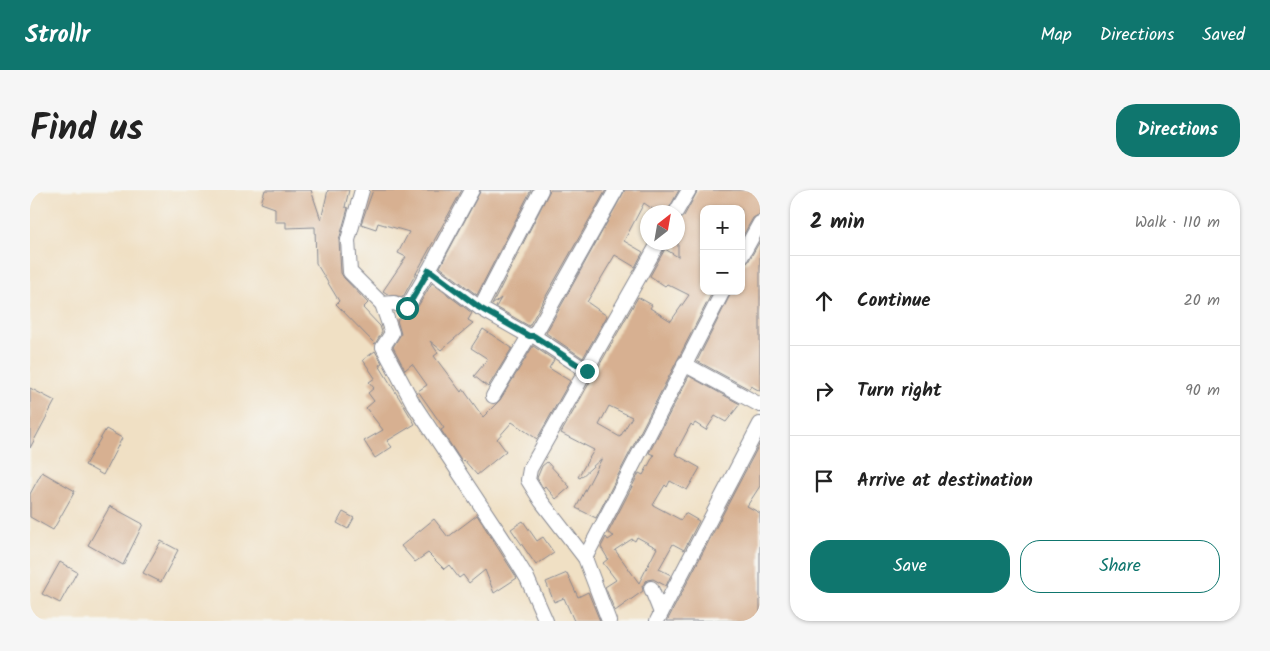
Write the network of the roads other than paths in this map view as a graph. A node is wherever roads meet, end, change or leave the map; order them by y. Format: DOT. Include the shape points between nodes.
graph roads {
  1 [pos="362,190"];
  2 [pos="472,190"];
  3 [pos="541,190"];
  4 [pos="616,190"];
  5 [pos="689,190"];
  6 [pos="680,205"];
  7 [pos="760,223"];
  8 [pos="655,250"];
  9 [pos="745,250"];
  10 [pos="429,270"];
  11 [pos="721,295"];
  12 [pos="382,304"];
  13 [pos="480,308"];
  14 [pos="531,336"];
  15 [pos="684,364"];
  16 [pos="587,371"];
  17 [pos="493,396"];
  18 [pos="760,405"];
  19 [pos="760,424"];
  20 [pos="585,558"];
  21 [pos="651,588"];
  22 [pos="659,617"];
  23 [pos="546,621"];
  24 [pos="609,621"];
  1 -- 12 [label="street" via="348,240 350,272"];
  2 -- 10 [label="street"];
  3 -- 13 [label="street"];
  4 -- 14 [label="street"];
  5 -- 6 [label="street"];
  7 -- 9 [label="street"];
  8 -- 16 [label="street"];
  10 -- 12 [label="street" via="407,308 394,303"];
  10 -- 13 [label="street"];
  11 -- 15 [label="street"];
  12 -- 23 [label="street" via="392,333 383,347 414,402 527,578"];
  13 -- 14 [label="street"];
  14 -- 16 [label="street"];
  14 -- 17 [label="street"];
  15 -- 18 [label="street"];
  15 -- 20 [label="street"];
  16 -- 20 [label="street" via="530,470 528,480"];
  19 -- 22 [label="street"];
  20 -- 24 [label="street"];
  21 -- 22 [label="street"];
}
